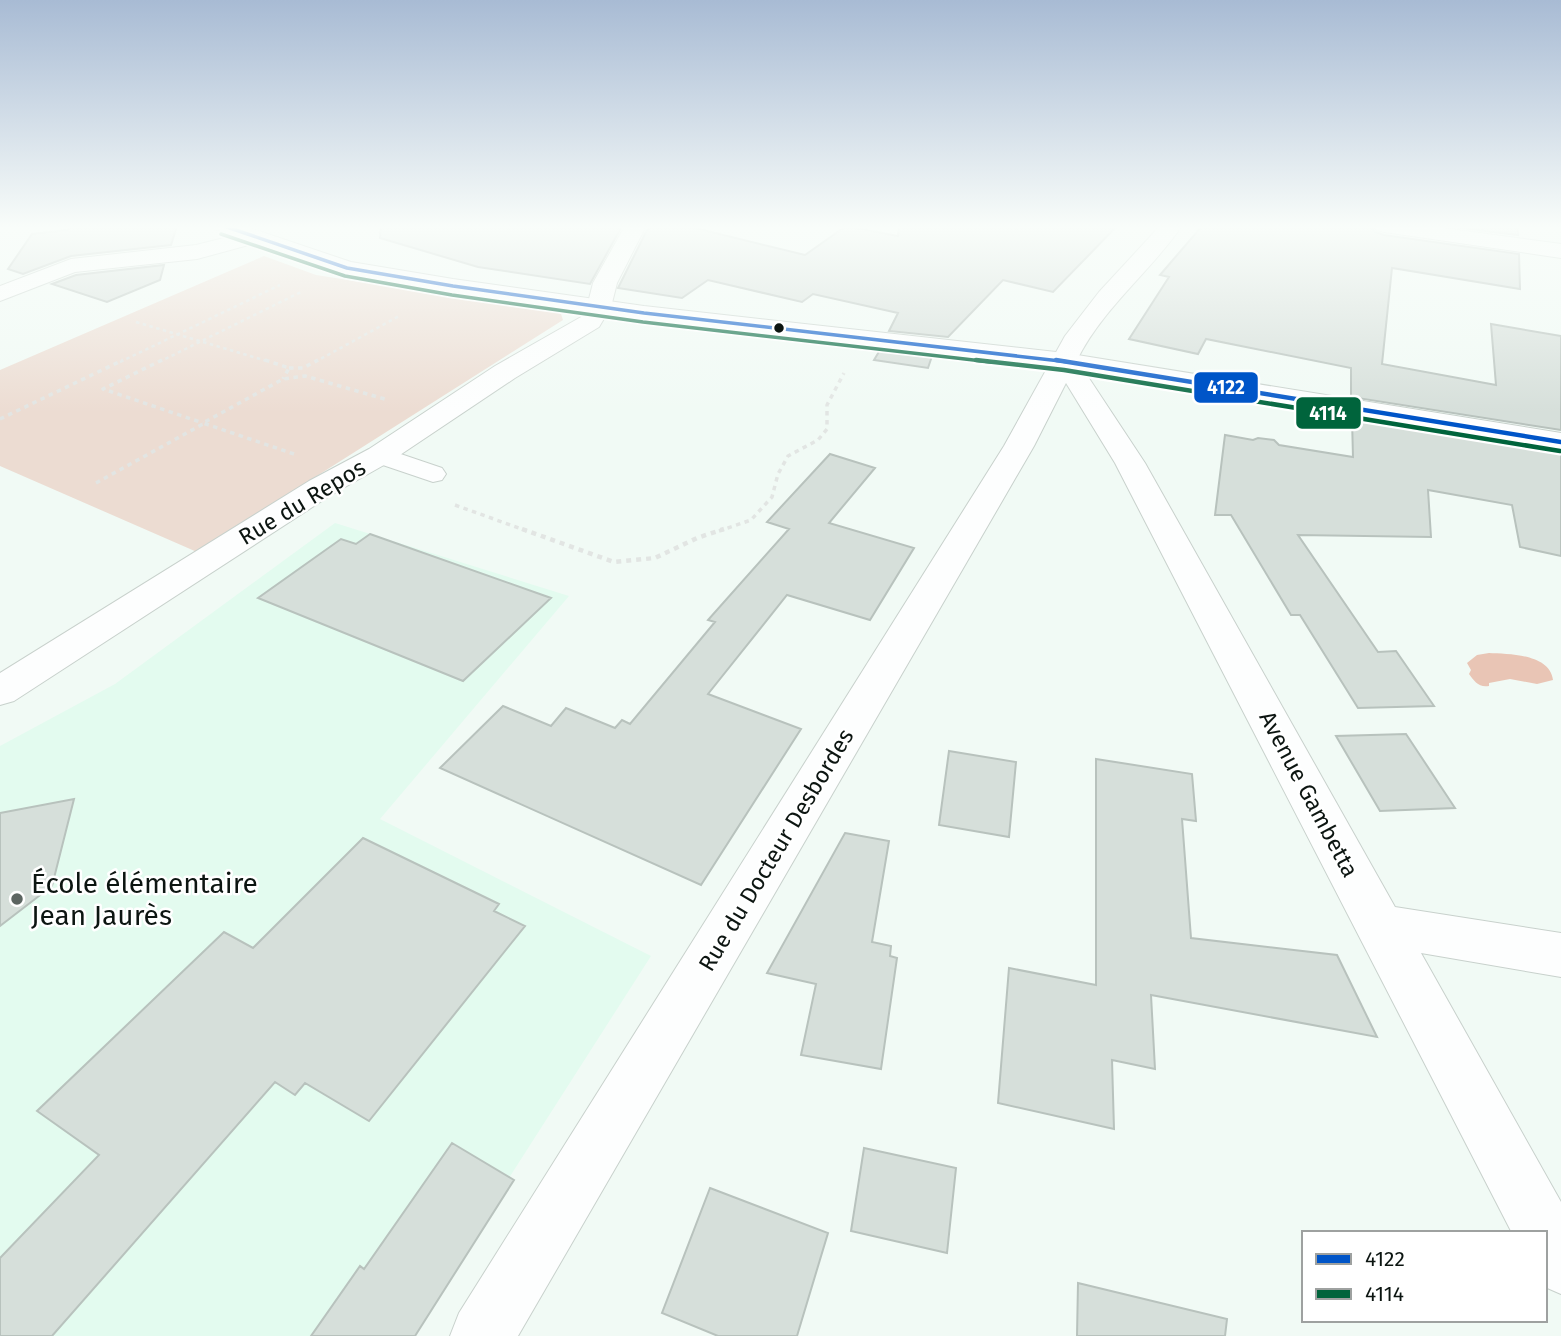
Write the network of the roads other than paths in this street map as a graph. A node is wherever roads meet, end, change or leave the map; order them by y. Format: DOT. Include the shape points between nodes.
graph roads {
  1 [pos="478,288"];
  2 [pos="604,288"];
  3 [pos="1115,288"];
  4 [pos="598,307"];
  5 [pos="1065,361"];
  6 [pos="1561,442"];
  7 [pos="380,456"];
  8 [pos="433,474"];
  9 [pos="0,691"];
  10 [pos="1380,925"];
  11 [pos="1561,955"];
  12 [pos="1544,1231"];
  13 [pos="1547,1237"];
  14 [pos="1561,1263"];
  15 [pos="482,1336"];
  1 -- 4 [label="street"];
  2 -- 4 [label="street"];
  3 -- 5 [label="street, Rue du Docteur Desbordes" via="1074,341"];
  4 -- 5 [label="street"];
  4 -- 7 [label="street, Rue du Repos" via="590,322 505,372"];
  5 -- 6 [label="street"];
  5 -- 10 [label="street, Avenue Gambetta" via="1130,463"];
  5 -- 15 [label="street, Rue du Docteur Desbordes" via="1012,458"];
  7 -- 8 [label="lane"];
  7 -- 9 [label="street, Rue du Repos"];
  10 -- 11 [label="street"];
  10 -- 12 [label="street, Avenue Gambetta"];
  13 -- 14 [label="street, Avenue Gambetta"];
}
